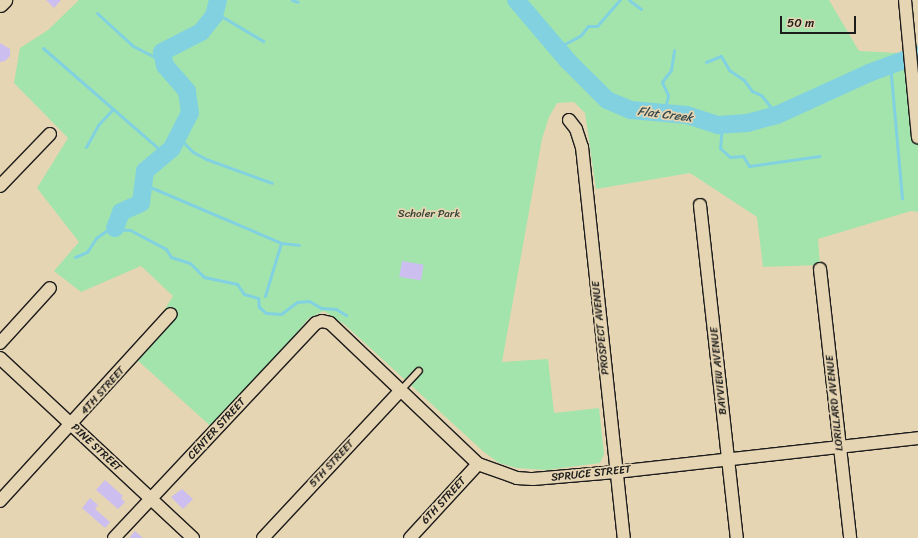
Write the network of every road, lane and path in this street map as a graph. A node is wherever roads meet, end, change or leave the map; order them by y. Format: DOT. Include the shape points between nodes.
graph roads {
  1 [pos="4,0"];
  2 [pos="905,0"];
  3 [pos="0,4"];
  4 [pos="569,120"];
  5 [pos="50,134"];
  6 [pos="918,137"];
  7 [pos="0,186"];
  8 [pos="700,204"];
  9 [pos="820,268"];
  10 [pos="50,288"];
  11 [pos="171,314"];
  12 [pos="322,321"];
  13 [pos="0,343"];
  14 [pos="0,358"];
  15 [pos="419,371"];
  16 [pos="401,390"];
  17 [pos="72,425"];
  18 [pos="918,438"];
  19 [pos="840,446"];
  20 [pos="729,459"];
  21 [pos="478,464"];
  22 [pos="616,472"];
  23 [pos="151,499"];
  24 [pos="0,501"];
  25 [pos="114,538"];
  26 [pos="193,538"];
  27 [pos="263,538"];
  28 [pos="410,538"];
  29 [pos="624,538"];
  30 [pos="737,538"];
  31 [pos="850,538"];
  1 -- 3 [label="street"];
  2 -- 6 [label="street"];
  4 -- 22 [label="street, PROSPECT AVENUE" via="576,129 582,147"];
  5 -- 7 [label="street"];
  8 -- 20 [label="street, BAYVIEW AVENUE"];
  9 -- 19 [label="street, LORILLARD AVENUE"];
  10 -- 13 [label="street"];
  11 -- 17 [label="street, 4TH STREET"];
  12 -- 16 [label="street, SPRUCE STREET" via="330,323"];
  12 -- 23 [label="street, CENTER STREET" via="316,323"];
  14 -- 17 [label="street, PINE STREET"];
  15 -- 16 [label="lane"];
  16 -- 21 [label="street, SPRUCE STREET"];
  16 -- 27 [label="street, 5TH STREET"];
  17 -- 23 [label="street, PINE STREET"];
  17 -- 24 [label="street, 4TH STREET"];
  18 -- 19 [label="street, SPRUCE STREET"];
  19 -- 20 [label="street, SPRUCE STREET"];
  19 -- 31 [label="street, LORILLARD AVENUE"];
  20 -- 22 [label="street, SPRUCE STREET"];
  20 -- 30 [label="street, BAYVIEW AVENUE"];
  21 -- 22 [label="street, SPRUCE STREET" via="505,475 534,479"];
  21 -- 28 [label="street, 6TH STREET"];
  22 -- 29 [label="street, PROSPECT AVENUE"];
  23 -- 25 [label="street, CENTER STREET"];
  23 -- 26 [label="street, PINE STREET"];
}
